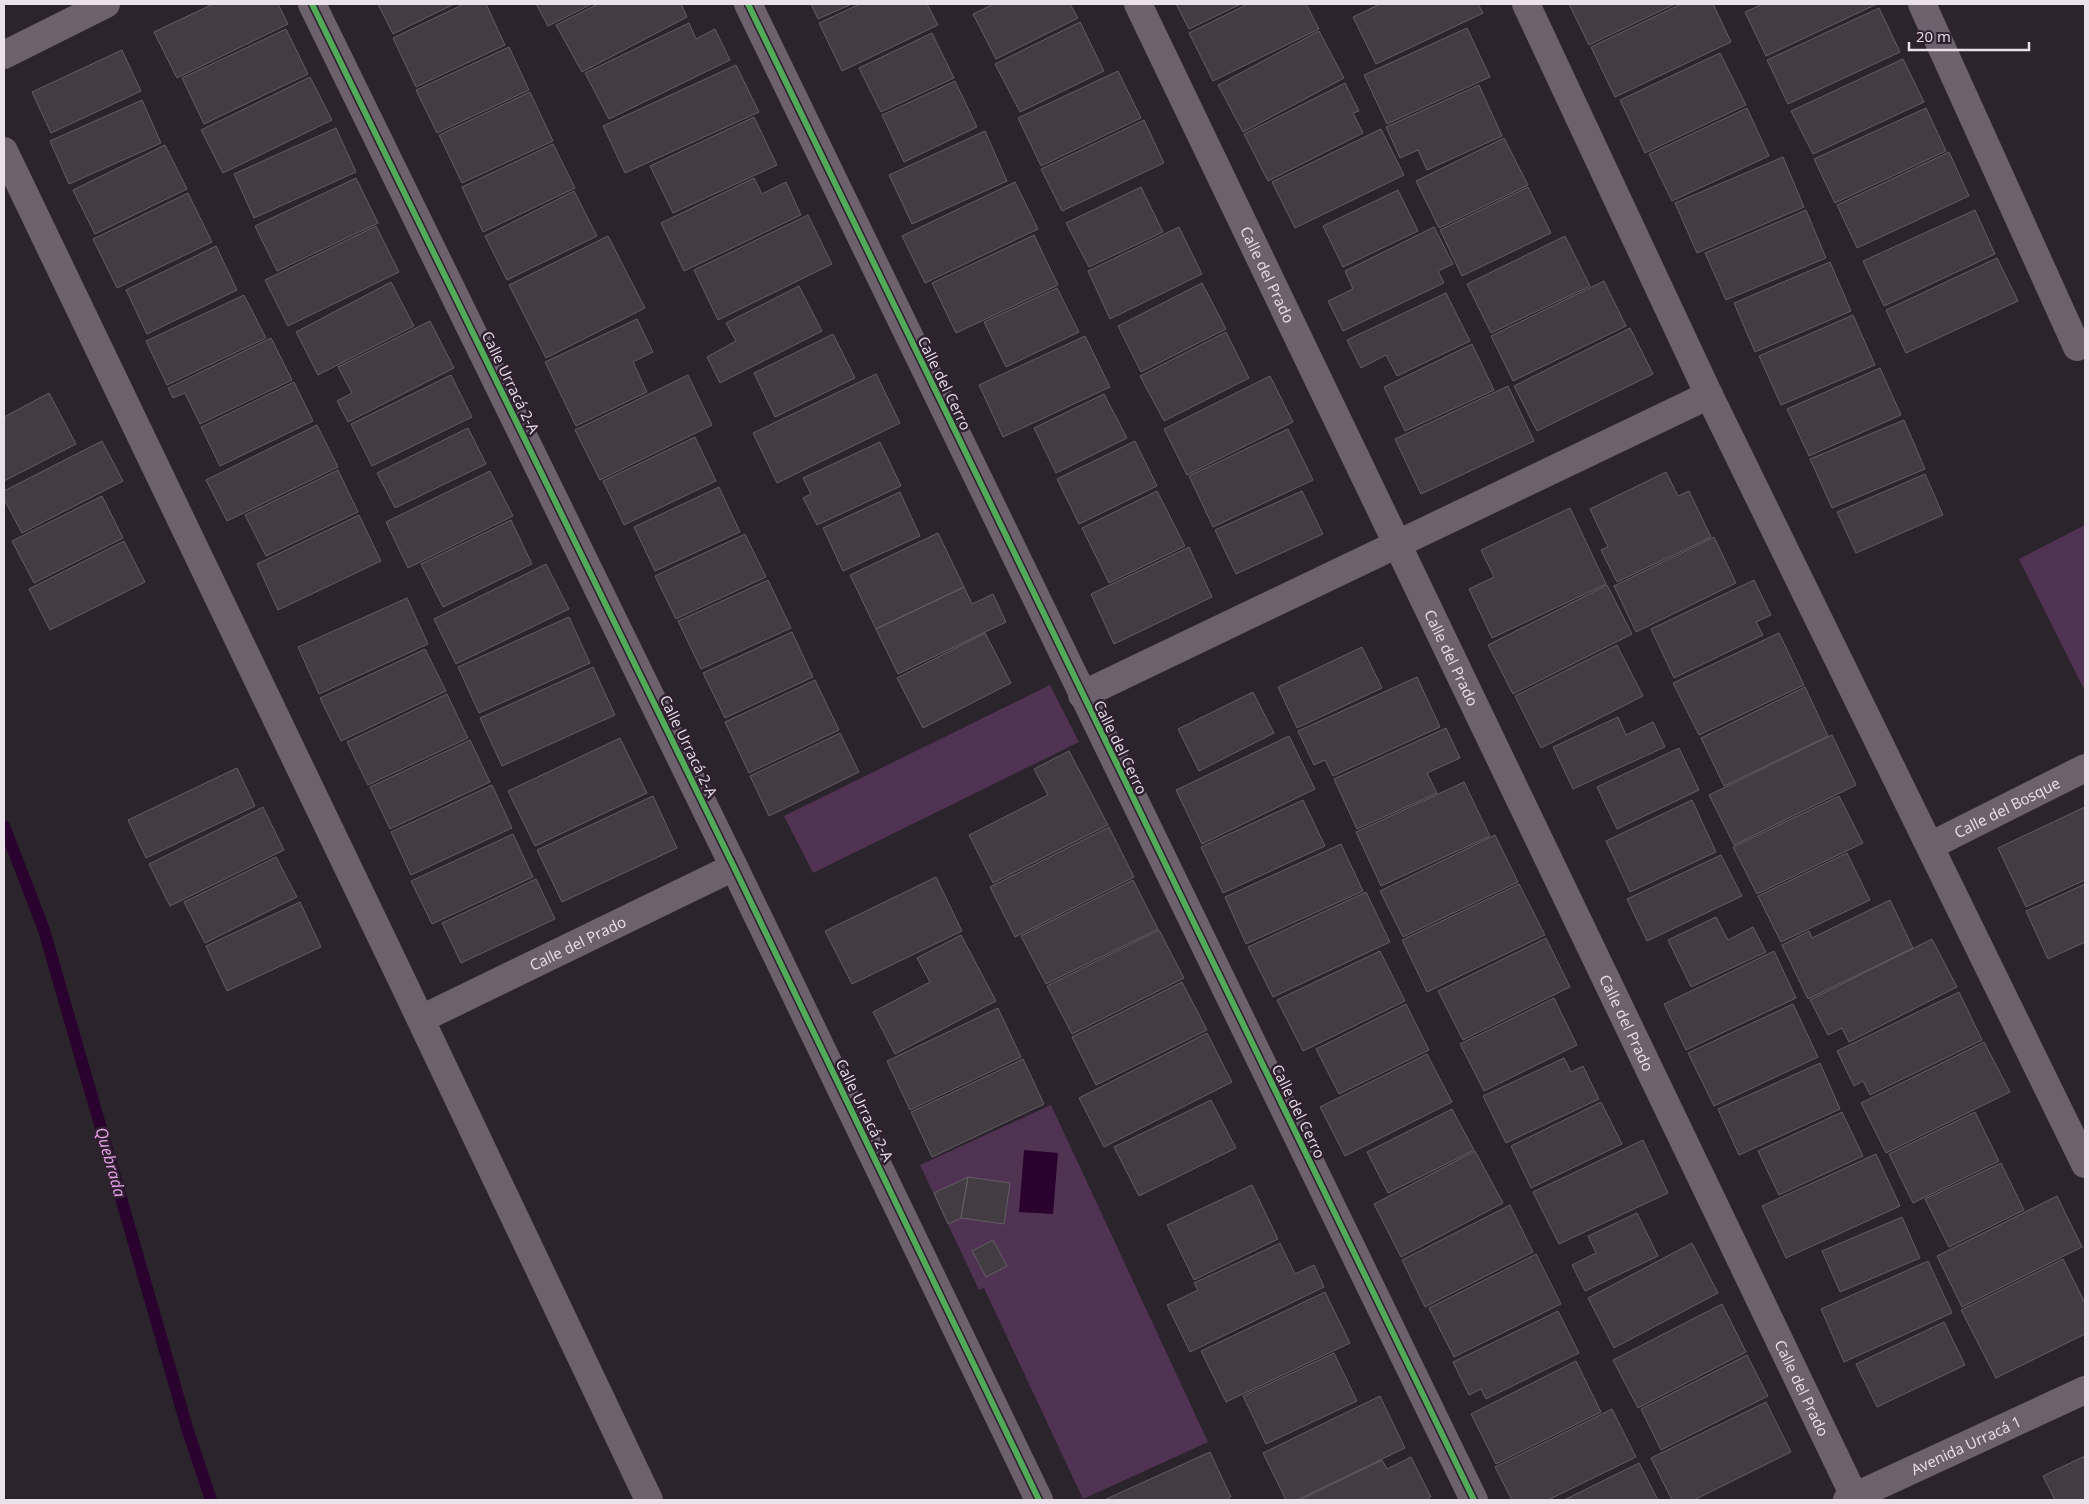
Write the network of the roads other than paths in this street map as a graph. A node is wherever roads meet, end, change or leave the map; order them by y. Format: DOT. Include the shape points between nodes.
graph roads {
  1 [pos="106,4"];
  2 [pos="312,4"];
  3 [pos="748,4"];
  4 [pos="1138,4"];
  5 [pos="1526,4"];
  6 [pos="1922,4"];
  7 [pos="4,56"];
  8 [pos="4,151"];
  9 [pos="2077,347"];
  10 [pos="1709,395"];
  11 [pos="1398,545"];
  12 [pos="1082,695"];
  13 [pos="2085,768"];
  14 [pos="1930,846"];
  15 [pos="734,867"];
  16 [pos="421,1019"];
  17 [pos="2085,1164"];
  18 [pos="2085,1390"];
  19 [pos="1853,1499"];
  20 [pos="649,1500"];
  21 [pos="1039,1500"];
  22 [pos="1474,1500"];
  1 -- 7 [label="street"];
  2 -- 15 [label="street, Calle Urracá 2-A"];
  3 -- 12 [label="street, Calle del Cerro"];
  4 -- 11 [label="street, Calle del Prado"];
  5 -- 10 [label="street"];
  6 -- 9 [label="street"];
  8 -- 16 [label="street"];
  10 -- 11 [label="street"];
  10 -- 14 [label="street"];
  11 -- 12 [label="street"];
  11 -- 19 [label="street, Calle del Prado"];
  12 -- 22 [label="street, Calle del Cerro"];
  13 -- 14 [label="street, Calle del Bosque"];
  14 -- 17 [label="street"];
  15 -- 16 [label="street, Calle del Prado"];
  15 -- 21 [label="street, Calle Urracá 2-A"];
  16 -- 20 [label="street"];
  18 -- 19 [label="street, Avenida Urracá 1"];
}
